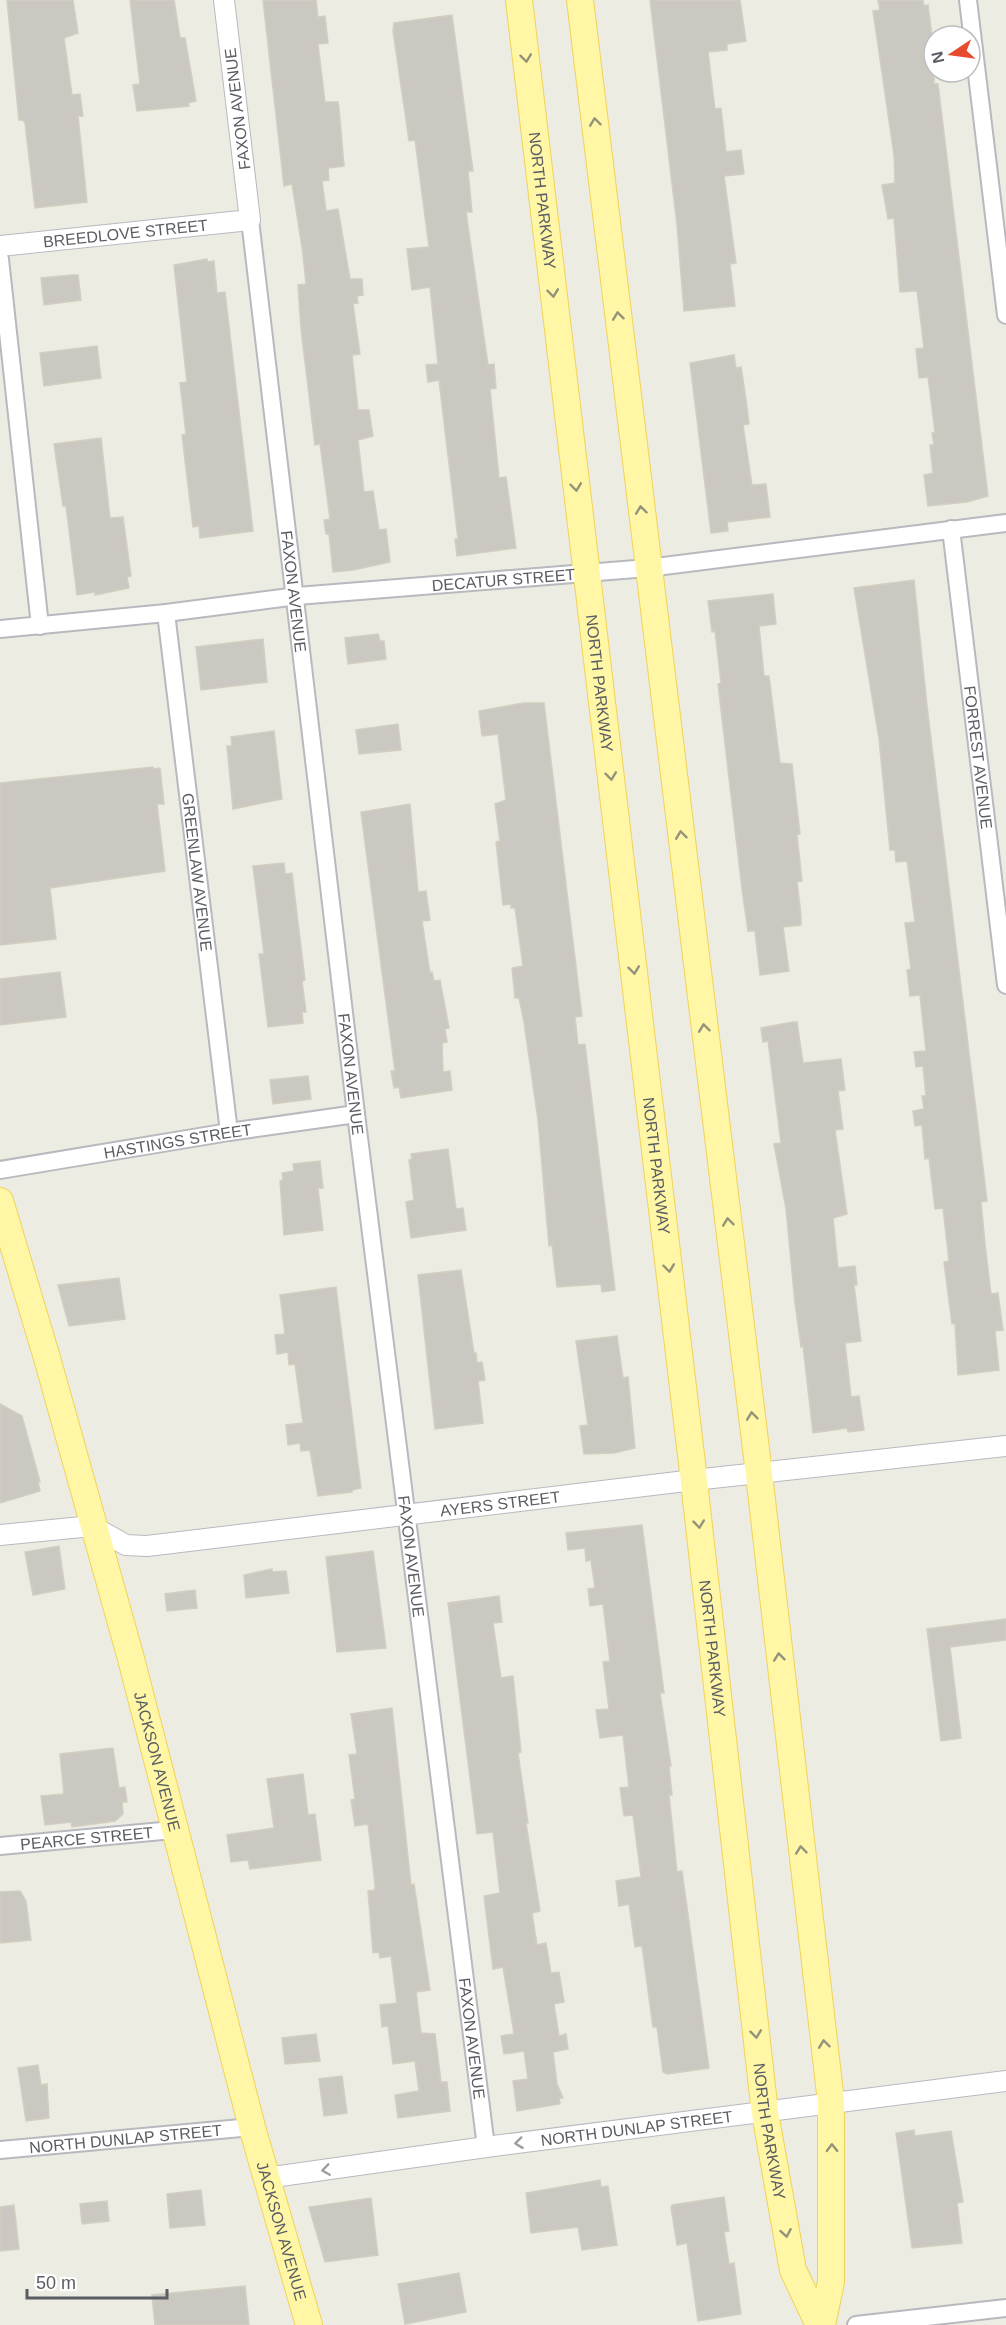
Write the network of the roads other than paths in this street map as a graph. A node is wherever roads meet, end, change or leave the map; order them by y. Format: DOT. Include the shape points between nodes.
graph roads {
  1 [pos="224,0"];
  2 [pos="519,0"];
  3 [pos="580,0"];
  4 [pos="968,0"];
  5 [pos="250,220"];
  6 [pos="0,246"];
  7 [pos="0,259"];
  8 [pos="1006,315"];
  9 [pos="1006,523"];
  10 [pos="951,530"];
  11 [pos="648,568"];
  12 [pos="586,572"];
  13 [pos="297,596"];
  14 [pos="166,613"];
  15 [pos="40,626"];
  16 [pos="0,629"];
  17 [pos="1006,985"];
  18 [pos="356,1114"];
  19 [pos="230,1132"];
  20 [pos="0,1170"];
  21 [pos="0,1201"];
  22 [pos="1006,1446"];
  23 [pos="759,1474"];
  24 [pos="694,1480"];
  25 [pos="407,1515"];
  26 [pos="92,1526"];
  27 [pos="0,1535"];
  28 [pos="173,1830"];
  29 [pos="0,1846"];
  30 [pos="1006,2081"];
  31 [pos="831,2102"];
  32 [pos="765,2113"];
  33 [pos="252,2127"];
  34 [pos="486,2147"];
  35 [pos="0,2150"];
  36 [pos="266,2178"];
  37 [pos="1006,2308"];
  38 [pos="309,2325"];
  39 [pos="820,2325"];
  40 [pos="856,2325"];
  1 -- 5 [label="street, FAXON AVENUE"];
  2 -- 12 [label="main road, NORTH PARKWAY, one-way"];
  11 -- 3 [label="main road, NORTH PARKWAY, one-way"];
  4 -- 8 [label="street"];
  5 -- 6 [label="street, BREEDLOVE STREET"];
  5 -- 13 [label="street, FAXON AVENUE"];
  7 -- 15 [label="street"];
  9 -- 10 [label="street, DECATUR STREET"];
  10 -- 11 [label="street, DECATUR STREET"];
  10 -- 17 [label="street, FORREST AVENUE"];
  11 -- 12 [label="street, DECATUR STREET"];
  23 -- 11 [label="main road, NORTH PARKWAY, one-way"];
  12 -- 13 [label="street, DECATUR STREET"];
  12 -- 24 [label="main road, NORTH PARKWAY, one-way"];
  13 -- 14 [label="street, DECATUR STREET"];
  13 -- 18 [label="street, FAXON AVENUE"];
  14 -- 15 [label="street, DECATUR STREET"];
  14 -- 19 [label="street, GREENLAW AVENUE"];
  15 -- 16 [label="street, DECATUR STREET"];
  18 -- 19 [label="street, HASTINGS STREET"];
  18 -- 25 [label="street, FAXON AVENUE"];
  19 -- 20 [label="street, HASTINGS STREET"];
  21 -- 26 [label="main road, JACKSON AVENUE"];
  22 -- 23 [label="street, AYERS STREET"];
  23 -- 24 [label="street, AYERS STREET"];
  31 -- 23 [label="main road, NORTH PARKWAY, one-way"];
  24 -- 25 [label="street, AYERS STREET"];
  24 -- 32 [label="main road, NORTH PARKWAY, one-way"];
  25 -- 26 [label="street, AYERS STREET" via="147,1546 126,1545"];
  25 -- 34 [label="street, FAXON AVENUE"];
  26 -- 27 [label="street"];
  26 -- 28 [label="main road, JACKSON AVENUE" via="130,1655"];
  28 -- 29 [label="street, PEARCE STREET"];
  28 -- 33 [label="main road, JACKSON AVENUE"];
  30 -- 31 [label="street, NORTH DUNLAP STREET"];
  31 -- 32 [label="street, NORTH DUNLAP STREET"];
  39 -- 31 [label="main road, NORTH PARKWAY, one-way" via="831,2282"];
  32 -- 34 [label="street, NORTH DUNLAP STREET, one-way"];
  32 -- 39 [label="main road, NORTH PARKWAY, one-way" via="793,2271"];
  33 -- 35 [label="street, NORTH DUNLAP STREET"];
  33 -- 36 [label="main road, JACKSON AVENUE"];
  34 -- 36 [label="street, NORTH DUNLAP STREET, one-way"];
  36 -- 38 [label="main road, JACKSON AVENUE"];
  37 -- 40 [label="street"];
}
